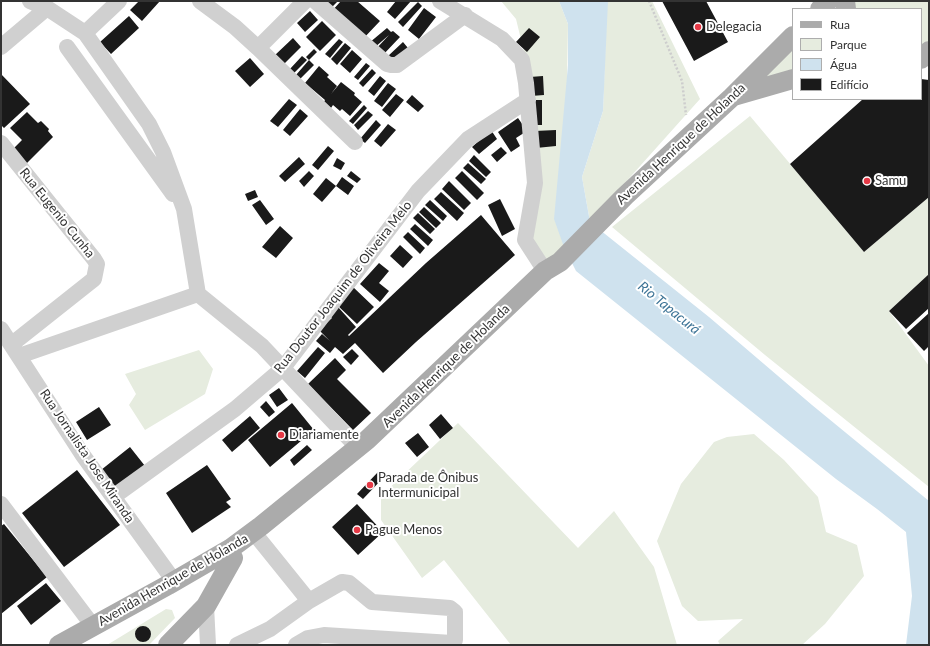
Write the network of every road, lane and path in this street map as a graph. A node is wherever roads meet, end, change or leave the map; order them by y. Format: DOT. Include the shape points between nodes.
graph roads {
  1 [pos="30,1"];
  2 [pos="119,1"];
  3 [pos="200,1"];
  4 [pos="305,1"];
  5 [pos="316,1"];
  6 [pos="440,1"];
  7 [pos="649,1"];
  8 [pos="47,8"];
  9 [pos="465,15"];
  10 [pos="85,33"];
  11 [pos="792,37"];
  12 [pos="1,47"];
  13 [pos="67,47"];
  14 [pos="258,48"];
  15 [pos="792,79"];
  16 [pos="732,97"];
  17 [pos="528,100"];
  18 [pos="688,137"];
  19 [pos="355,142"];
  20 [pos="1,143"];
  21 [pos="184,209"];
  22 [pos="552,266"];
  23 [pos="198,294"];
  24 [pos="1,329"];
  25 [pos="16,350"];
  26 [pos="283,368"];
  27 [pos="358,448"];
  28 [pos="113,497"];
  29 [pos="1,504"];
  30 [pos="255,542"];
  31 [pos="233,558"];
  32 [pos="174,581"];
  33 [pos="306,604"];
  34 [pos="206,606"];
  35 [pos="94,626"];
  36 [pos="58,645"];
  37 [pos="79,645"];
  38 [pos="168,645"];
  39 [pos="208,645"];
  40 [pos="237,645"];
  41 [pos="296,645"];
  1 -- 8 [label="street"];
  2 -- 10 [label="street"];
  3 -- 14 [label="street"];
  4 -- 14 [label="street"];
  5 -- 9 [label="street" via="391,65 397,65"];
  6 -- 9 [label="street"];
  7 -- 18 [label="path" via="682,80"];
  8 -- 10 [label="street"];
  8 -- 12 [label="street"];
  9 -- 17 [label="street" via="502,39 522,60"];
  10 -- 21 [label="street" via="149,124 163,152"];
  11 -- 16 [label="main road, Avenida Henrique de Holanda"];
  13 -- 21 [label="street"];
  14 -- 19 [label="street"];
  15 -- 16 [label="main road"];
  16 -- 18 [label="main road, Avenida Henrique de Holanda"];
  17 -- 22 [label="street" via="535,183 525,240"];
  17 -- 26 [label="street, Rua Doutor Joaquim de Oliveira Melo" via="468,139 418,191"];
  18 -- 22 [label="main road, Avenida Henrique de Holanda"];
  20 -- 25 [label="street, Rua Eugenio Cunha" via="97,264 94,278"];
  21 -- 23 [label="street"];
  22 -- 27 [label="main road, Avenida Henrique de Holanda"];
  22 -- 30 [label="main road" via="552,279 473,358 383,442"];
  23 -- 25 [label="street"];
  23 -- 26 [label="street" via="262,346"];
  24 -- 25 [label="street, Rua Jornalista Jose Miranda"];
  25 -- 28 [label="street, Rua Jornalista Jose Miranda" via="82,454"];
  26 -- 27 [label="street"];
  26 -- 28 [label="street, Rua Doutor Joaquim de Oliveira Melo" via="235,409"];
  27 -- 32 [label="main road, Avenida Henrique de Holanda" via="230,549"];
  28 -- 32 [label="street, Rua Jornalista Jose Miranda"];
  29 -- 35 [label="street"];
  30 -- 31 [label="main road"];
  30 -- 33 [label="street"];
  31 -- 34 [label="main road"];
  31 -- 37 [label="main road"];
  32 -- 35 [label="main road, Avenida Henrique de Holanda"];
  33 -- 40 [label="street" via="270,629"];
  33 -- 41 [label="street" via="346,582 372,602 452,609 455,612 455,640 452,643 324,635 308,638"];
  34 -- 38 [label="main road"];
  34 -- 39 [label="street"];
  35 -- 36 [label="main road, Avenida Henrique de Holanda"];
}
